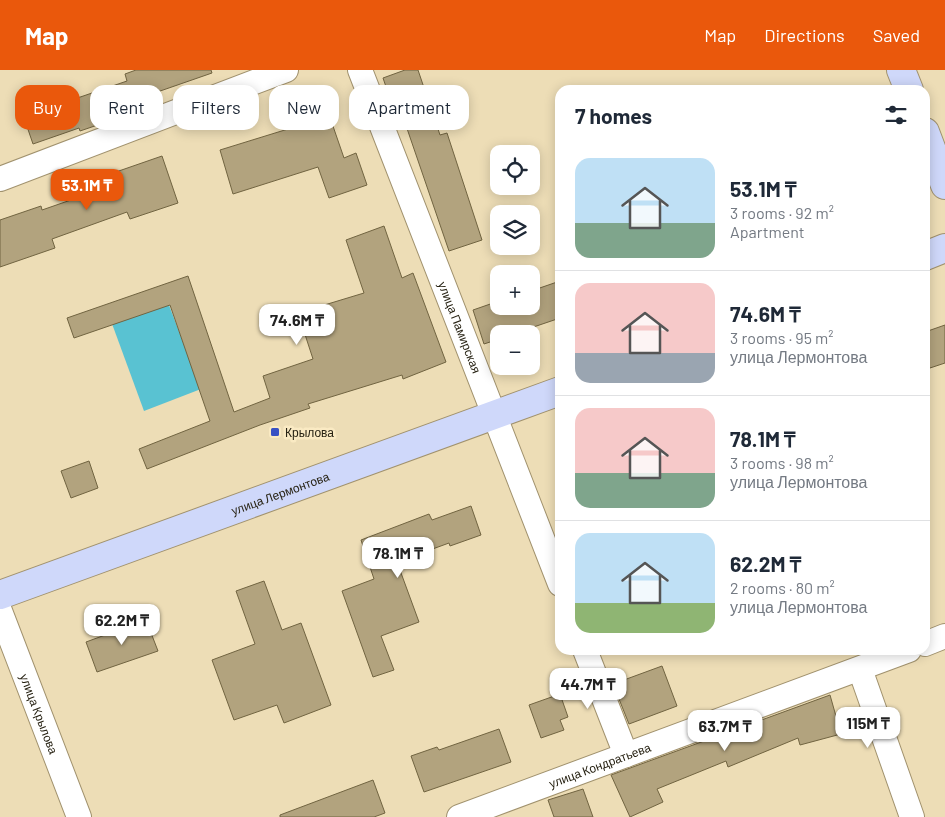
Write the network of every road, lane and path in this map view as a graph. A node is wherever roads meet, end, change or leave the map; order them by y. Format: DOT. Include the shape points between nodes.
graph roads {
  1 [pos="286,70"];
  2 [pos="360,70"];
  3 [pos="901,70"];
  4 [pos="907,85"];
  5 [pos="930,145"];
  6 [pos="0,179"];
  7 [pos="945,185"];
  8 [pos="945,248"];
  9 [pos="930,254"];
  10 [pos="555,392"];
  11 [pos="494,415"];
  12 [pos="555,571"];
  13 [pos="0,595"];
  14 [pos="0,611"];
  15 [pos="945,636"];
  16 [pos="930,642"];
  17 [pos="587,655"];
  18 [pos="895,655"];
  19 [pos="860,668"];
  20 [pos="626,755"];
  21 [pos="79,817"];
  22 [pos="459,817"];
  23 [pos="912,817"];
  1 -- 6 [label="street"];
  2 -- 11 [label="street, улица Памирская"];
  3 -- 4 [label="main road"];
  5 -- 7 [label="main road"];
  8 -- 9 [label="main road"];
  10 -- 11 [label="main road, улица Лермонтова"];
  11 -- 12 [label="street, улица Памирская"];
  11 -- 13 [label="main road, улица Лермонтова"];
  14 -- 21 [label="street, улица Крылова"];
  15 -- 16 [label="street"];
  17 -- 20 [label="street"];
  18 -- 19 [label="street, улица Кондратьева"];
  19 -- 20 [label="street, улица Кондратьева"];
  19 -- 23 [label="street"];
  20 -- 22 [label="street, улица Кондратьева"];
}
